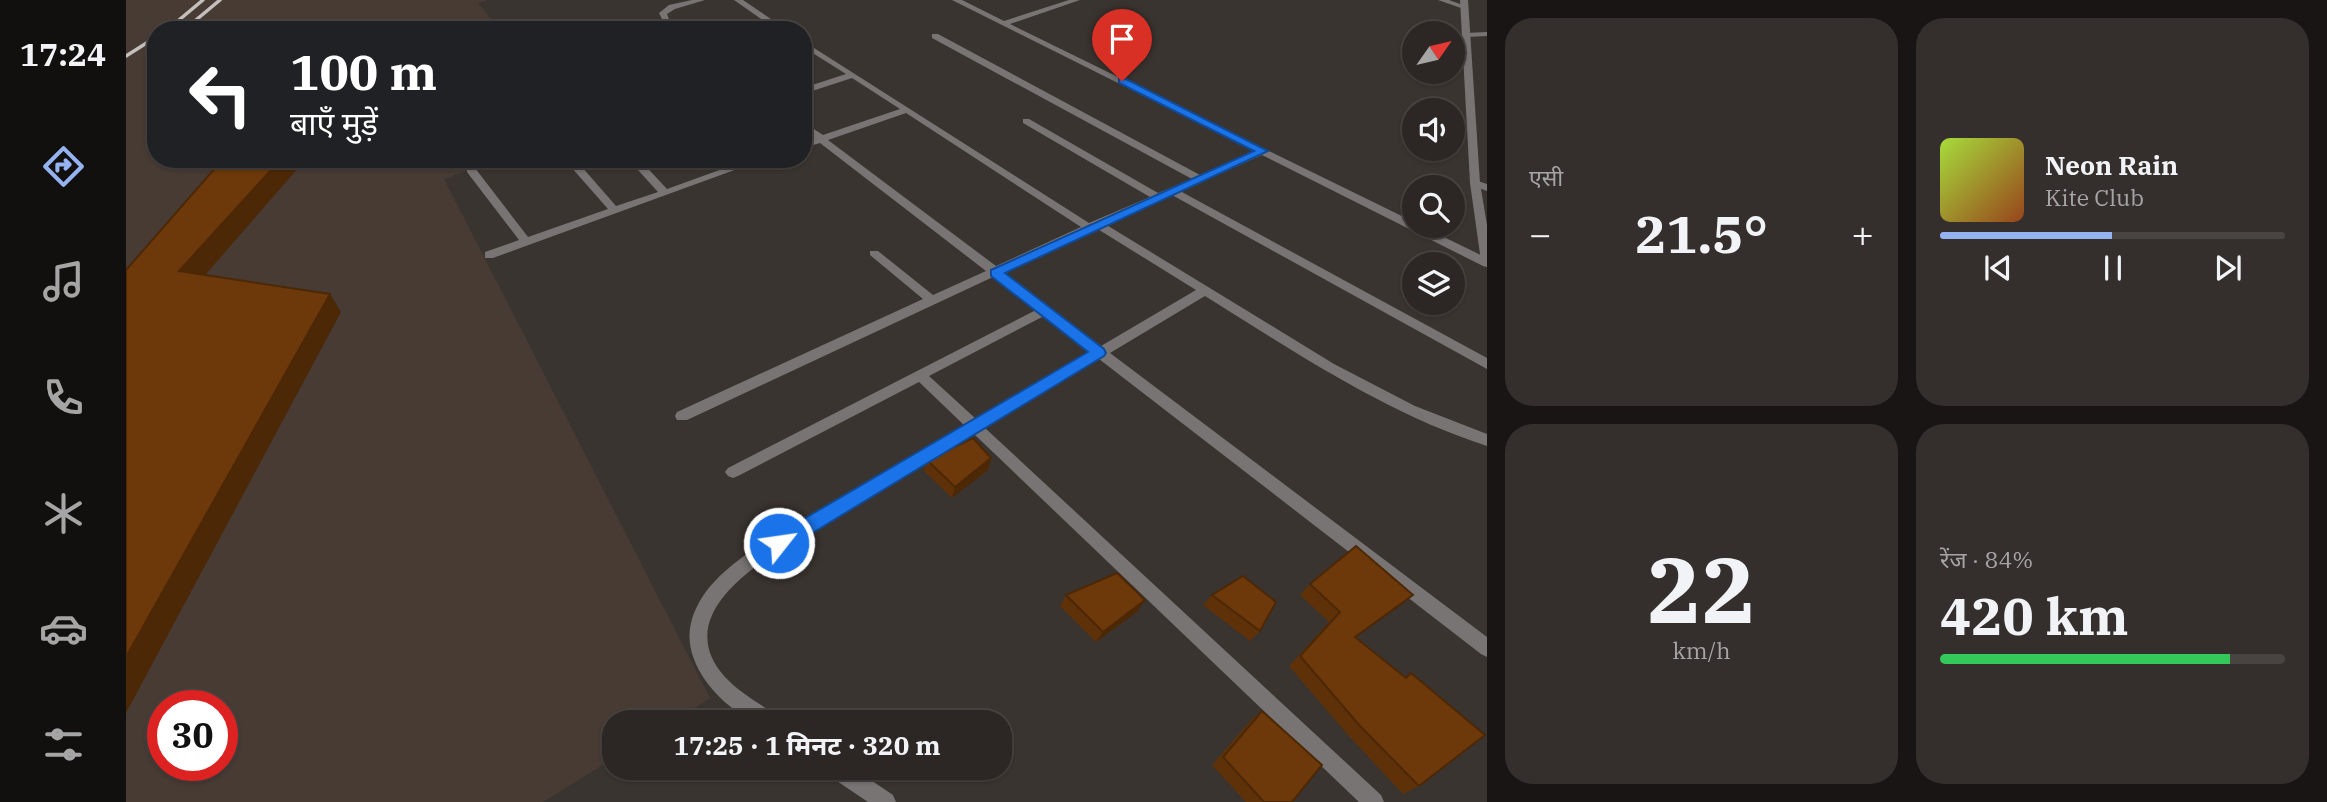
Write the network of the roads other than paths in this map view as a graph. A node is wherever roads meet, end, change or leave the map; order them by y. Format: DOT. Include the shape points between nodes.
graph roads {
  1 [pos="701,0"];
  2 [pos="738,0"];
  3 [pos="1076,0"];
  4 [pos="1442,0"];
  5 [pos="961,1"];
  6 [pos="1464,4"];
  7 [pos="666,20"];
  8 [pos="662,21"];
  9 [pos="770,21"];
  10 [pos="1005,23"];
  11 [pos="1487,34"];
  12 [pos="1466,35"];
  13 [pos="935,36"];
  14 [pos="812,49"];
  15 [pos="853,75"];
  16 [pos="812,88"];
  17 [pos="907,110"];
  18 [pos="1026,121"];
  19 [pos="812,132"];
  20 [pos="820,139"];
  21 [pos="812,142"];
  22 [pos="1263,151"];
  23 [pos="577,168"];
  24 [pos="641,168"];
  25 [pos="734,168"];
  26 [pos="471,170"];
  27 [pos="1200,179"];
  28 [pos="1475,183"];
  29 [pos="1487,188"];
  30 [pos="1174,191"];
  31 [pos="664,192"];
  32 [pos="1159,198"];
  33 [pos="614,210"];
  34 [pos="1093,226"];
  35 [pos="526,242"];
  36 [pos="874,253"];
  37 [pos="489,255"];
  38 [pos="1487,262"];
  39 [pos="995,273"];
  40 [pos="1204,291"];
  41 [pos="933,301"];
  42 [pos="1043,311"];
  43 [pos="1099,353"];
  44 [pos="1487,364"];
  45 [pos="920,375"];
  46 [pos="682,416"];
  47 [pos="975,427"];
  48 [pos="1487,440"];
  49 [pos="733,472"];
  50 [pos="1487,648"];
  51 [pos="753,710"];
  52 [pos="853,780"];
  53 [pos="886,802"];
  54 [pos="1374,802"];
  1 -- 7 [label="street" via="666,10"];
  2 -- 9 [label="street"];
  3 -- 10 [label="street"];
  4 -- 6 [label="street"];
  5 -- 10 [label="street"];
  6 -- 12 [label="street"];
  7 -- 8 [label="street"];
  10 -- 22 [label="street"];
  11 -- 12 [label="street"];
  12 -- 28 [label="street"];
  13 -- 27 [label="street"];
  14 -- 15 [label="street"];
  15 -- 16 [label="street"];
  15 -- 17 [label="street"];
  17 -- 20 [label="street"];
  17 -- 34 [label="street"];
  18 -- 32 [label="street"];
  19 -- 20 [label="street"];
  20 -- 21 [label="street"];
  20 -- 39 [label="street"];
  22 -- 27 [label="street"];
  22 -- 38 [label="street"];
  23 -- 33 [label="street"];
  24 -- 31 [label="street"];
  25 -- 31 [label="street"];
  26 -- 35 [label="street"];
  27 -- 30 [label="street"];
  28 -- 29 [label="street"];
  28 -- 38 [label="street"];
  30 -- 32 [label="street"];
  30 -- 44 [label="street"];
  31 -- 33 [label="street"];
  32 -- 34 [label="street"];
  33 -- 35 [label="street"];
  34 -- 39 [label="street"];
  34 -- 40 [label="street"];
  35 -- 37 [label="street"];
  36 -- 41 [label="street"];
  39 -- 41 [label="street"];
  39 -- 42 [label="street"];
  40 -- 43 [label="street"];
  40 -- 48 [label="street" via="1365,387"];
  41 -- 46 [label="street"];
  42 -- 43 [label="street"];
  42 -- 45 [label="street"];
  43 -- 47 [label="street"];
  43 -- 50 [label="street"];
  45 -- 47 [label="street"];
  45 -- 49 [label="street"];
  47 -- 51 [label="street" via="757,556 737,569 707,601 701,616 702,653 713,676"];
  47 -- 54 [label="street"];
  52 -- 53 [label="street"];
}
